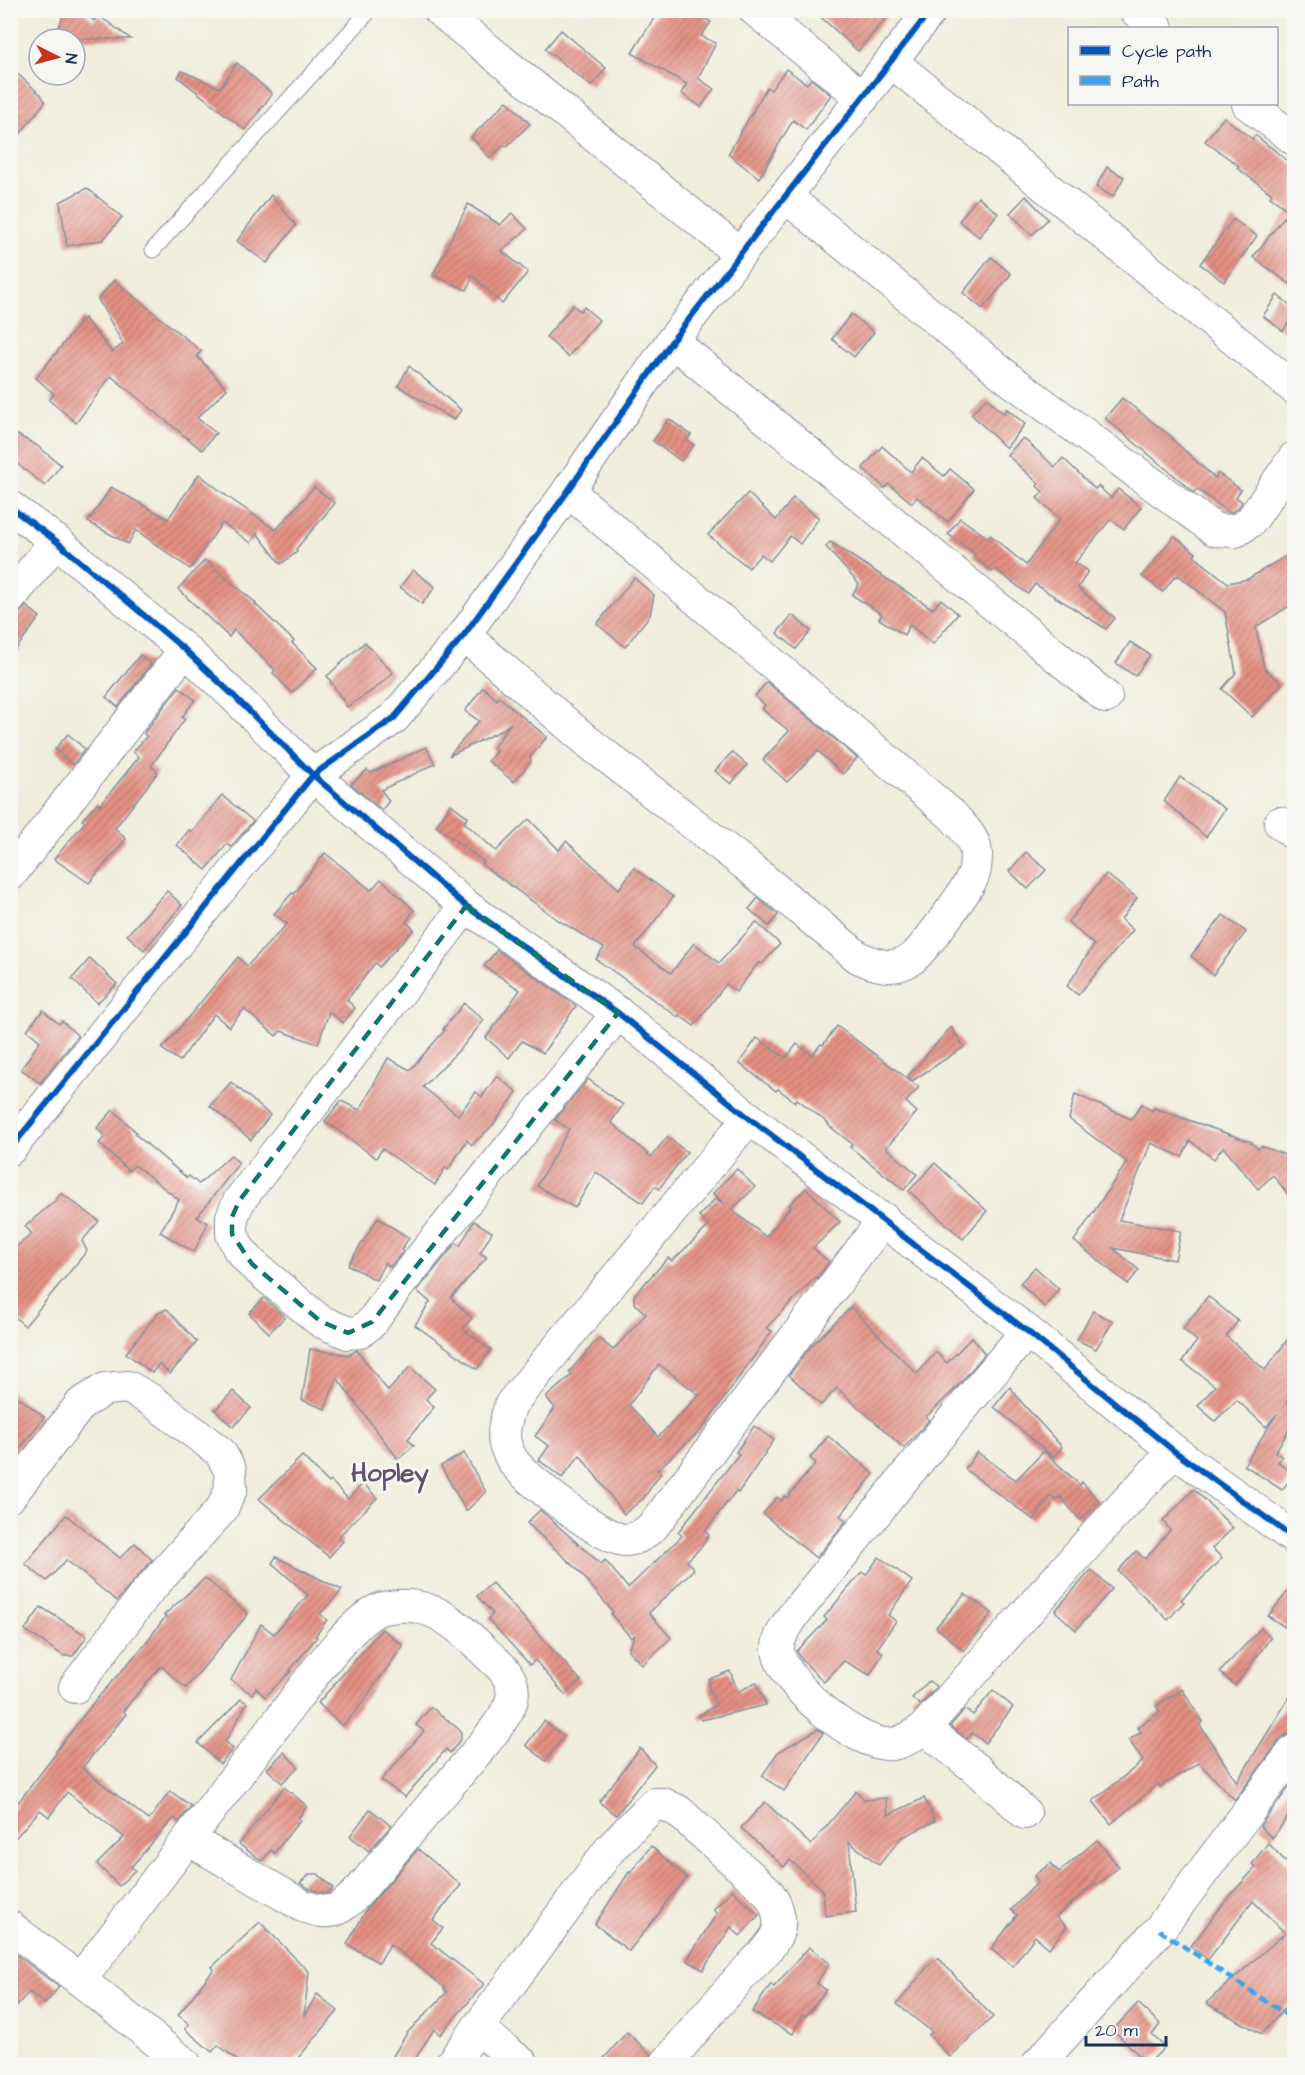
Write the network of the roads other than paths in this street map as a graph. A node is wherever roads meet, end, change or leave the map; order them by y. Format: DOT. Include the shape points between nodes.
graph roads {
  1 [pos="370,10"];
  2 [pos="439,10"];
  3 [pos="755,10"];
  4 [pos="930,10"];
  5 [pos="1135,10"];
  6 [pos="1156,27"];
  7 [pos="892,62"];
  8 [pos="863,98"];
  9 [pos="1249,105"];
  10 [pos="1294,139"];
  11 [pos="785,196"];
  12 [pos="153,250"];
  13 [pos="739,253"];
  14 [pos="672,340"];
  15 [pos="1294,388"];
  16 [pos="1294,458"];
  17 [pos="568,491"];
  18 [pos="10,507"];
  19 [pos="56,541"];
  20 [pos="10,598"];
  21 [pos="464,635"];
  22 [pos="185,650"];
  23 [pos="1106,697"];
  24 [pos="313,776"];
  25 [pos="10,874"];
  26 [pos="466,906"];
  27 [pos="618,1013"];
  28 [pos="749,1118"];
  29 [pos="10,1149"];
  30 [pos="884,1219"];
  31 [pos="1027,1331"];
  32 [pos="1174,1451"];
  33 [pos="10,1496"];
  34 [pos="1294,1538"];
  35 [pos="75,1687"];
  36 [pos="924,1728"];
  37 [pos="1294,1751"];
  38 [pos="1025,1813"];
  39 [pos="188,1839"];
  40 [pos="10,1927"];
  41 [pos="80,1980"];
  42 [pos="477,2028"];
  43 [pos="185,2064"];
  44 [pos="451,2064"];
  45 [pos="523,2064"];
  46 [pos="666,2064"];
  47 [pos="1038,2064"];
  1 -- 12 [label="lane"];
  2 -- 13 [label="street"];
  3 -- 8 [label="street"];
  4 -- 7 [label="street"];
  5 -- 6 [label="street"];
  7 -- 8 [label="street"];
  7 -- 15 [label="street"];
  8 -- 11 [label="street"];
  9 -- 10 [label="street"];
  11 -- 13 [label="street"];
  11 -- 16 [label="street" via="1008,378 1215,531 1236,531 1251,521"];
  13 -- 14 [label="street"];
  14 -- 17 [label="street"];
  14 -- 23 [label="street"];
  17 -- 21 [label="street"];
  17 -- 21 [label="street" via="952,815 967,832 976,851 975,874 963,895 910,960 878,966 858,957 588,742"];
  18 -- 19 [label="street"];
  19 -- 20 [label="street"];
  19 -- 22 [label="street"];
  21 -- 24 [label="street" via="394,718"];
  22 -- 24 [label="street"];
  22 -- 25 [label="street"];
  24 -- 26 [label="street"];
  24 -- 29 [label="street"];
  26 -- 27 [label="street"];
  26 -- 27 [label="street" via="239,1201 232,1217 232,1234 239,1249 320,1321 348,1333 360,1332 372,1322"];
  27 -- 28 [label="street"];
  28 -- 30 [label="street"];
  28 -- 30 [label="street" via="511,1404 504,1424 505,1443 513,1461 530,1479 590,1524 624,1541 640,1537 654,1525"];
  30 -- 31 [label="street"];
  31 -- 32 [label="street"];
  31 -- 36 [label="street" via="795,1613 777,1647 781,1664 794,1684 856,1735 875,1743 891,1744 909,1739"];
  32 -- 34 [label="street"];
  32 -- 36 [label="street"];
  33 -- 35 [label="street" via="81,1404 105,1389 128,1387 152,1400 220,1452 230,1470 231,1489 222,1509 147,1593"];
  36 -- 38 [label="street"];
  37 -- 47 [label="street" via="1159,1930"];
  39 -- 39 [label="street" via="303,1906 321,1912 334,1911 359,1891 487,1740 506,1714 513,1696 512,1681 447,1618 426,1608 381,1608 359,1621"];
  39 -- 41 [label="street"];
  40 -- 41 [label="street"];
  41 -- 43 [label="street"];
  42 -- 44 [label="street"];
  42 -- 45 [label="street"];
  42 -- 46 [label="street" via="610,1849 654,1804 663,1804 678,1811 767,1891 775,1902 779,1919 777,1934 764,1951"];
}
